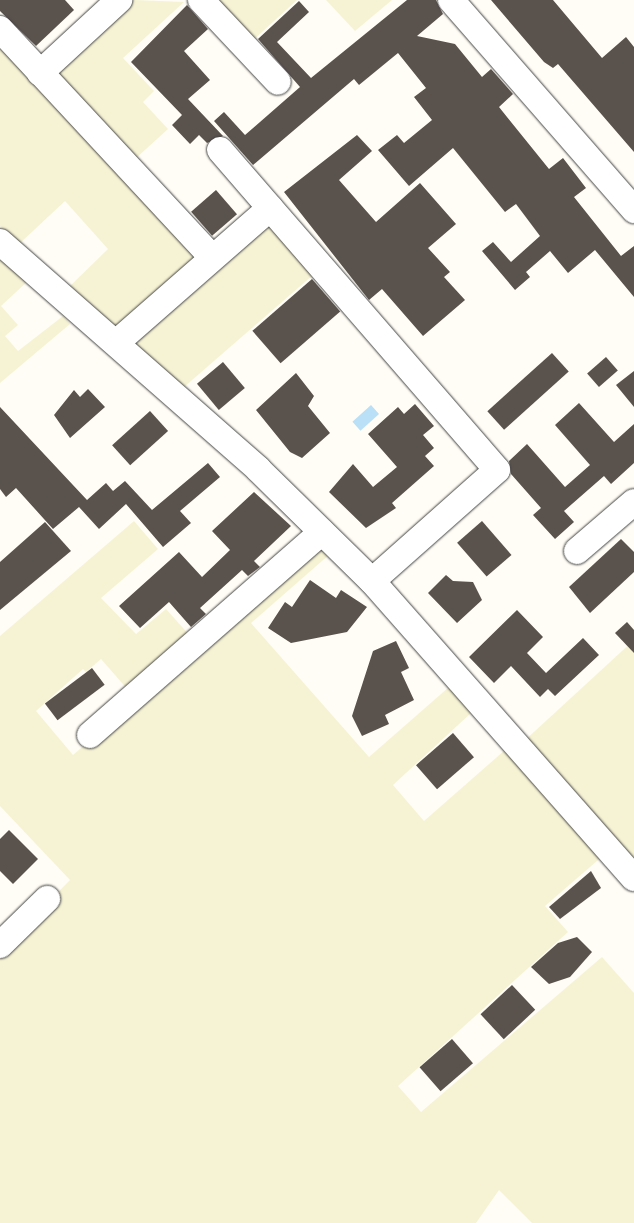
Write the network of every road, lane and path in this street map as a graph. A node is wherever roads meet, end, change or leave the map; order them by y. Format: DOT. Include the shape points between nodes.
graph roads {
  1 [pos="119,0"];
  2 [pos="201,0"];
  3 [pos="451,0"];
  4 [pos="0,29"];
  5 [pos="40,73"];
  6 [pos="278,82"];
  7 [pos="220,150"];
  8 [pos="270,208"];
  9 [pos="634,210"];
  10 [pos="0,242"];
  11 [pos="212,257"];
  12 [pos="116,343"];
  13 [pos="634,502"];
  14 [pos="322,532"];
  15 [pos="577,551"];
  16 [pos="372,581"];
  17 [pos="90,735"];
  18 [pos="634,878"];
  19 [pos="47,899"];
  20 [pos="0,945"];
  1 -- 5 [label="street"];
  2 -- 6 [label="street"];
  3 -- 9 [label="street"];
  4 -- 5 [label="street"];
  5 -- 11 [label="street"];
  7 -- 8 [label="street"];
  8 -- 11 [label="street"];
  8 -- 16 [label="street" via="497,470"];
  10 -- 12 [label="street"];
  11 -- 12 [label="street"];
  12 -- 14 [label="street"];
  13 -- 15 [label="street"];
  14 -- 16 [label="street"];
  14 -- 17 [label="street"];
  16 -- 18 [label="street"];
  19 -- 20 [label="street"];
}
